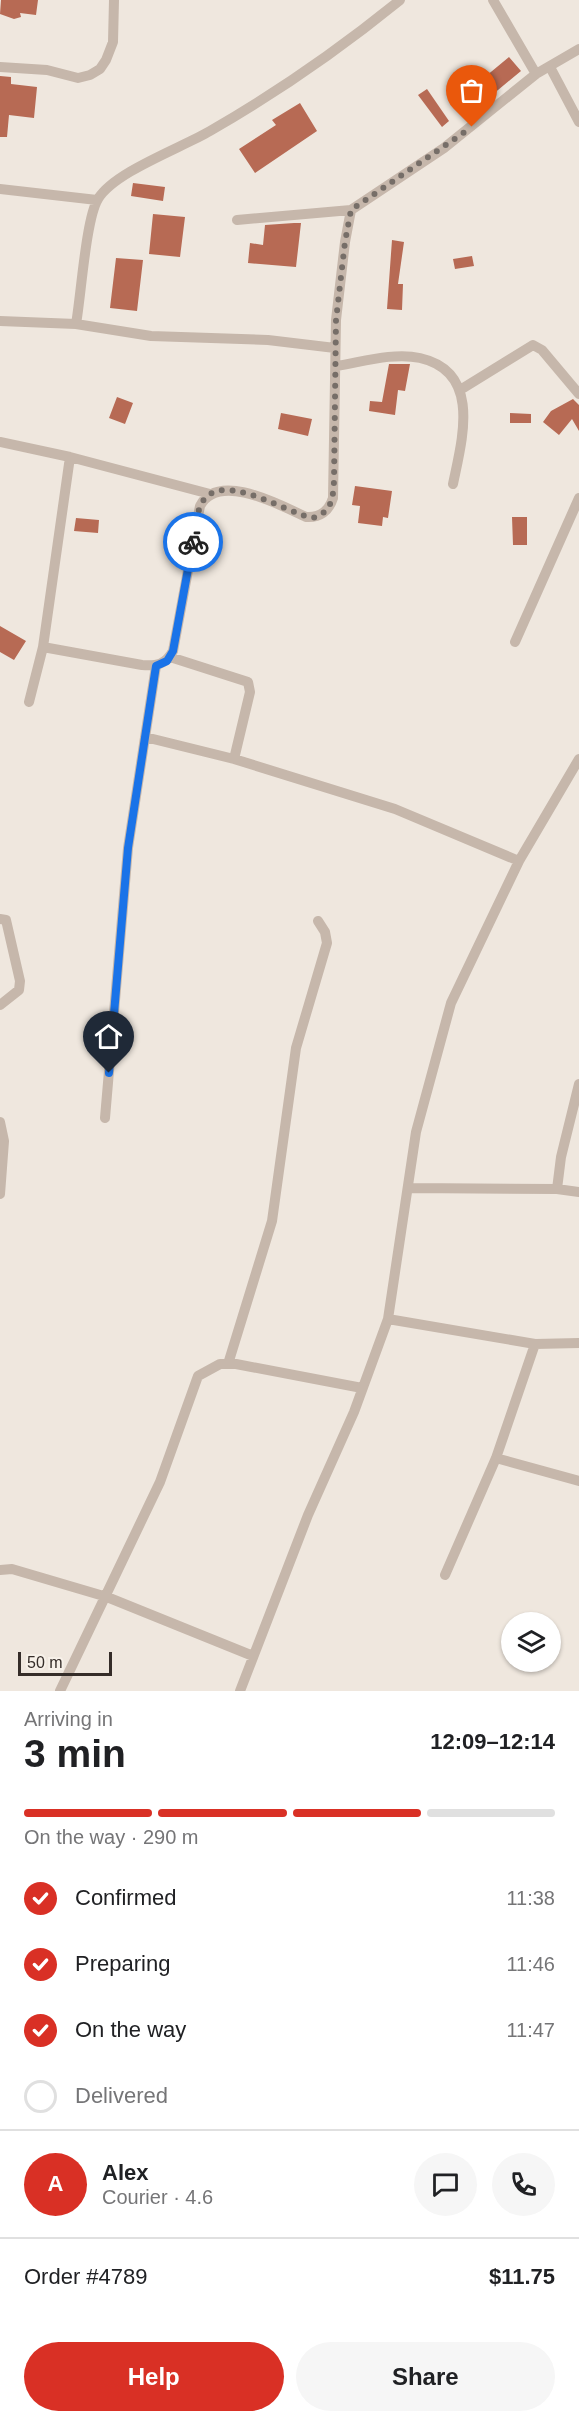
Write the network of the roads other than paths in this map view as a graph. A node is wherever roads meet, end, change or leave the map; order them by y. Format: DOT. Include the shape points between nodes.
graph roads {
  1 [pos="114,0"];
  2 [pos="400,0"];
  3 [pos="493,0"];
  4 [pos="579,49"];
  5 [pos="550,66"];
  6 [pos="0,67"];
  7 [pos="536,74"];
  8 [pos="579,122"];
  9 [pos="0,189"];
  10 [pos="97,200"];
  11 [pos="351,210"];
  12 [pos="237,220"];
  13 [pos="0,321"];
  14 [pos="76,324"];
  15 [pos="335,348"];
  16 [pos="337,366"];
  17 [pos="460,390"];
  18 [pos="579,394"];
  19 [pos="0,442"];
  20 [pos="70,457"];
  21 [pos="453,484"];
  22 [pos="210,494"];
  23 [pos="579,498"];
  24 [pos="515,642"];
  25 [pos="43,647"];
  26 [pos="170,657"];
  27 [pos="156,666"];
  28 [pos="29,702"];
  29 [pos="145,737"];
  30 [pos="234,759"];
  31 [pos="579,759"];
  32 [pos="519,861"];
  33 [pos="0,919"];
  34 [pos="318,921"];
  35 [pos="0,1005"];
  36 [pos="579,1084"];
  37 [pos="105,1118"];
  38 [pos="0,1122"];
  39 [pos="409,1188"];
  40 [pos="557,1189"];
  41 [pos="579,1192"];
  42 [pos="0,1194"];
  43 [pos="388,1319"];
  44 [pos="579,1343"];
  45 [pos="535,1344"];
  46 [pos="228,1364"];
  47 [pos="362,1388"];
  48 [pos="496,1458"];
  49 [pos="579,1481"];
  50 [pos="0,1570"];
  51 [pos="446,1575"];
  52 [pos="107,1597"];
  53 [pos="253,1656"];
  54 [pos="60,1691"];
  55 [pos="240,1691"];
  1 -- 6 [label="street" via="113,42 100,69 90,75 78,78 47,70"];
  2 -- 10 [label="street" via="352,39 210,131 119,178"];
  3 -- 7 [label="street"];
  4 -- 5 [label="street"];
  5 -- 7 [label="street"];
  5 -- 8 [label="street"];
  7 -- 11 [label="street" via="444,148"];
  9 -- 10 [label="street"];
  10 -- 14 [label="street"];
  11 -- 12 [label="street"];
  11 -- 15 [label="street"];
  13 -- 14 [label="street"];
  14 -- 15 [label="street" via="151,336 268,340"];
  15 -- 16 [label="street"];
  16 -- 17 [label="street" via="420,358 446,370"];
  16 -- 22 [label="street" via="333,498 326,511 313,518 258,496 229,490"];
  17 -- 18 [label="street" via="533,345 542,350"];
  17 -- 21 [label="street" via="462,435"];
  19 -- 20 [label="street"];
  20 -- 22 [label="street"];
  20 -- 25 [label="street"];
  22 -- 26 [label="street" via="200,506"];
  23 -- 24 [label="street"];
  25 -- 27 [label="street"];
  25 -- 28 [label="street"];
  26 -- 27 [label="street"];
  26 -- 30 [label="street" via="248,682 250,692"];
  27 -- 29 [label="street"];
  29 -- 30 [label="street"];
  29 -- 37 [label="street" via="128,848"];
  30 -- 32 [label="street" via="395,809"];
  31 -- 32 [label="street"];
  32 -- 39 [label="street" via="451,1003 416,1132"];
  33 -- 35 [label="street" via="6,920 20,981 19,990"];
  34 -- 46 [label="street" via="327,944 294,1058 272,1221"];
  36 -- 40 [label="street"];
  38 -- 42 [label="street" via="4,1141"];
  39 -- 40 [label="street"];
  39 -- 43 [label="street"];
  40 -- 41 [label="street"];
  43 -- 45 [label="street"];
  43 -- 47 [label="street"];
  44 -- 45 [label="street"];
  45 -- 48 [label="street"];
  46 -- 47 [label="street"];
  46 -- 52 [label="street" via="209,1369 193,1384 172,1454"];
  47 -- 53 [label="street"];
  48 -- 49 [label="street"];
  48 -- 51 [label="street"];
  50 -- 52 [label="street" via="12,1569"];
  52 -- 53 [label="street"];
  52 -- 54 [label="street"];
  53 -- 55 [label="street"];
}
